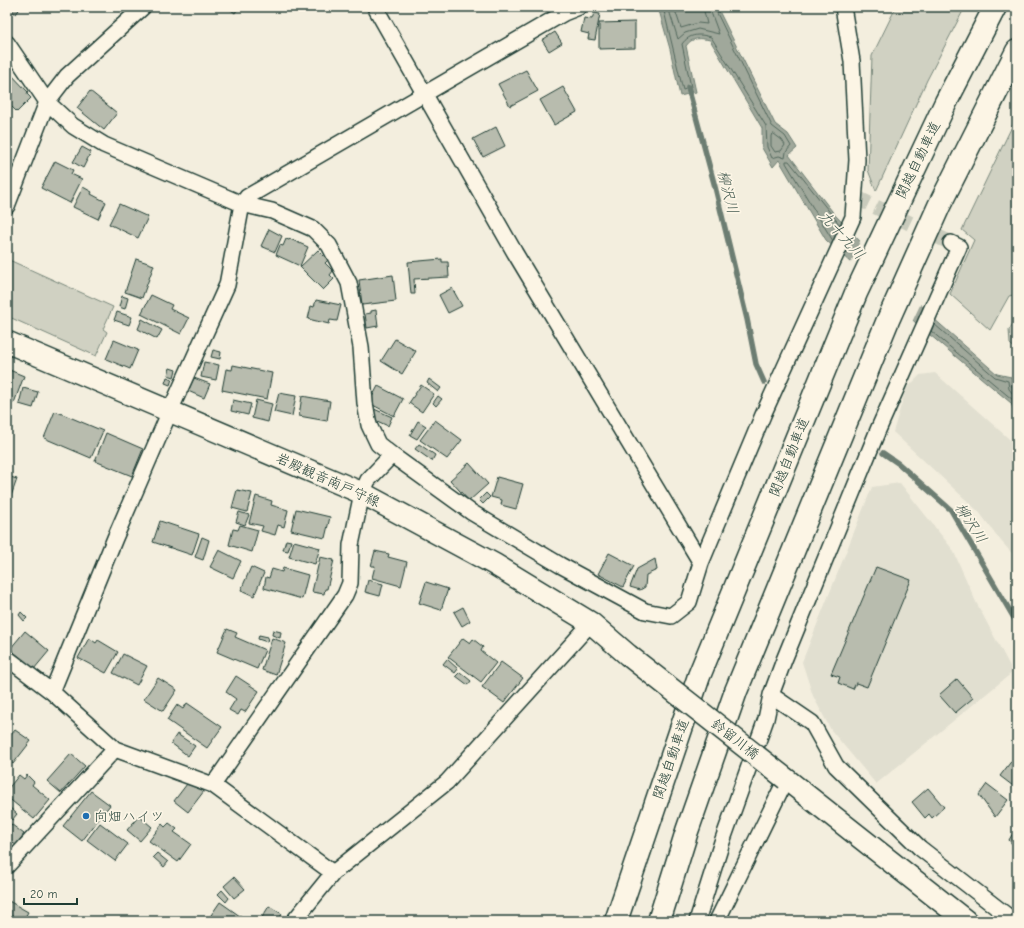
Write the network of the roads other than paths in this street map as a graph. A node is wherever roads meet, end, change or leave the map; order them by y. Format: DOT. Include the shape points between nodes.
graph roads {
  1 [pos="143,7"];
  2 [pos="375,7"];
  3 [pos="580,7"];
  4 [pos="842,7"];
  5 [pos="995,7"];
  6 [pos="7,43"];
  7 [pos="1017,51"];
  8 [pos="425,93"];
  9 [pos="47,102"];
  10 [pos="242,204"];
  11 [pos="7,206"];
  12 [pos="951,243"];
  13 [pos="7,342"];
  14 [pos="170,411"];
  15 [pos="392,455"];
  16 [pos="362,494"];
  17 [pos="702,563"];
  18 [pos="591,623"];
  19 [pos="628,655"];
  20 [pos="7,658"];
  21 [pos="52,692"];
  22 [pos="771,695"];
  23 [pos="115,749"];
  24 [pos="786,779"];
  25 [pos="213,785"];
  26 [pos="7,866"];
  27 [pos="333,873"];
  28 [pos="294,921"];
  29 [pos="616,921"];
  30 [pos="659,921"];
  31 [pos="697,921"];
  32 [pos="717,921"];
  33 [pos="966,921"];
  34 [pos="1014,921"];
  1 -- 9 [label="street" via="67,76"];
  2 -- 8 [label="street"];
  3 -- 8 [label="street"];
  4 -- 17 [label="street" via="852,61 856,144 856,189 852,217 763,415"];
  5 -- 29 [label="highway, 関越自動車道" via="942,109 856,293 699,676"];
  6 -- 9 [label="street"];
  7 -- 30 [label="highway" via="939,206 888,320 736,691 687,831"];
  8 -- 10 [label="street" via="247,197"];
  8 -- 17 [label="street" via="515,254"];
  9 -- 10 [label="street" via="73,126 104,145"];
  9 -- 11 [label="street"];
  10 -- 14 [label="street" via="227,285"];
  10 -- 15 [label="street" via="272,211 313,229 329,245 349,283 361,347 369,425 378,444"];
  12 -- 22 [label="street" via="959,247 878,430"];
  13 -- 14 [label="main road, 岩殿観音南戸守線"];
  14 -- 16 [label="main road, 岩殿観音南戸守線"];
  14 -- 21 [label="street"];
  15 -- 16 [label="street" via="368,480"];
  15 -- 17 [label="street" via="471,512 560,565 645,611 671,616 689,602"];
  16 -- 18 [label="main road, 岩殿観音南戸守線" via="494,564"];
  16 -- 25 [label="street" via="351,545 350,583 345,595"];
  18 -- 19 [label="main road, 岩殿観音南戸守線"];
  18 -- 27 [label="street" via="446,782"];
  19 -- 24 [label="main road, 鈴留川橋, bridge"];
  20 -- 21 [label="street"];
  21 -- 23 [label="street"];
  22 -- 31 [label="street" via="766,719"];
  22 -- 34 [label="street" via="812,724 836,766 920,848"];
  23 -- 25 [label="street"];
  23 -- 26 [label="street"];
  24 -- 32 [label="street"];
  24 -- 33 [label="main road, 鈴留川橋"];
  25 -- 27 [label="street"];
  27 -- 28 [label="street"];
}
